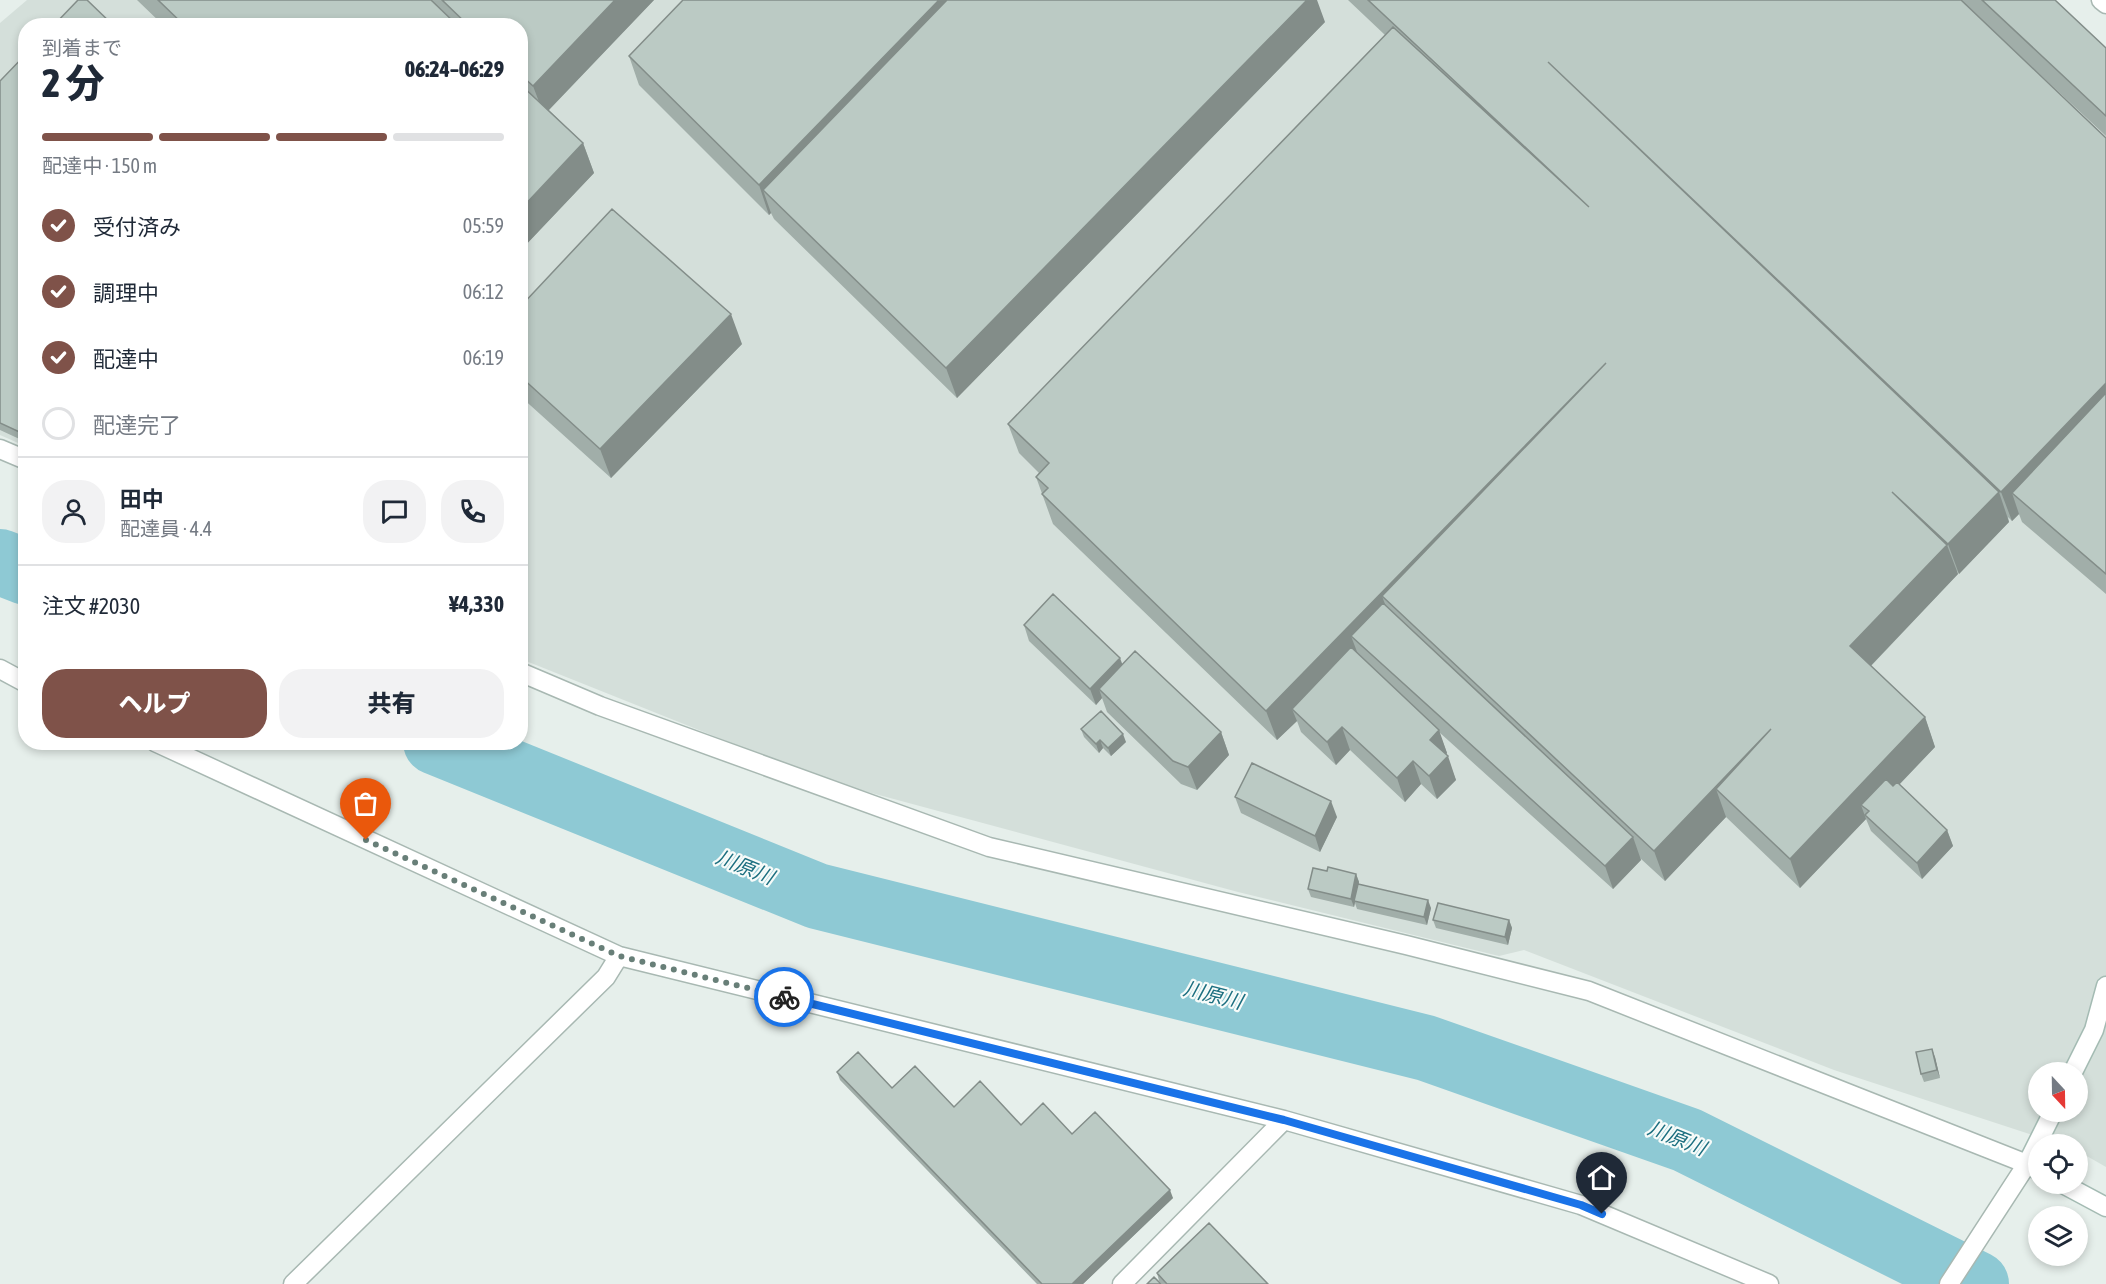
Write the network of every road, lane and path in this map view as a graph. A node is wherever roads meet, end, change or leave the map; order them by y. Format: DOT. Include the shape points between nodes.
graph roads {
  1 [pos="2102,0"];
  2 [pos="2106,4"];
  3 [pos="0,449"];
  4 [pos="18,457"];
  5 [pos="0,669"];
  6 [pos="528,675"];
  7 [pos="18,679"];
  8 [pos="172,750"];
  9 [pos="619,956"];
  10 [pos="2106,986"];
  11 [pos="2078,1062"];
  12 [pos="1284,1120"];
  13 [pos="2028,1165"];
  14 [pos="2028,1174"];
  15 [pos="2082,1194"];
  16 [pos="2106,1207"];
  17 [pos="293,1284"];
  18 [pos="1122,1284"];
  19 [pos="1769,1284"];
  20 [pos="1949,1284"];
  1 -- 2 [label="street"];
  3 -- 4 [label="street"];
  5 -- 7 [label="street"];
  6 -- 13 [label="street" via="600,706 989,847 1589,991"];
  8 -- 9 [label="street"];
  9 -- 12 [label="street"];
  9 -- 17 [label="street" via="606,978"];
  10 -- 11 [label="street" via="2094,1030"];
  12 -- 18 [label="street"];
  12 -- 19 [label="street" via="1581,1205"];
  14 -- 20 [label="street"];
  15 -- 16 [label="street"];
}
